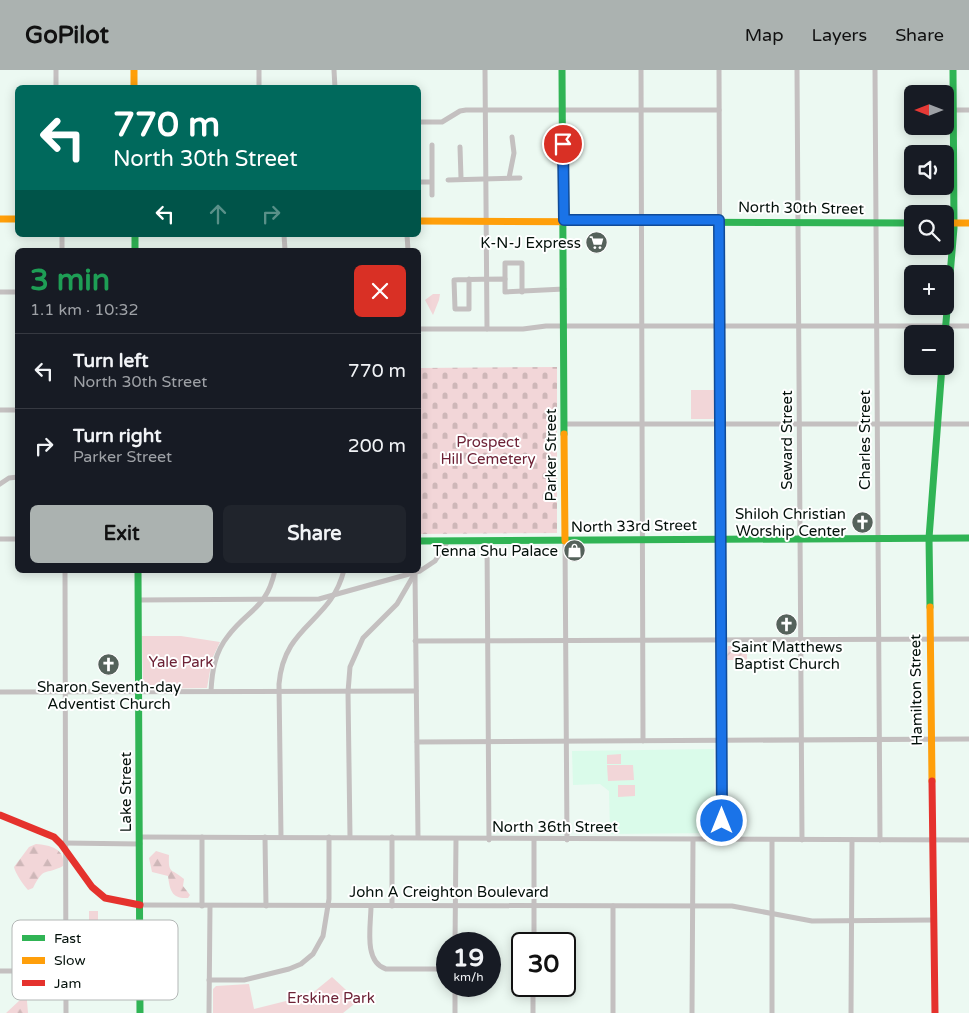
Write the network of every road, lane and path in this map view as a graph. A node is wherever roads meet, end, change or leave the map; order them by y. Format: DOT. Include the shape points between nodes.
graph roads {
  1 [pos="56,70"];
  2 [pos="134,70"];
  3 [pos="259,70"];
  4 [pos="334,70"];
  5 [pos="485,70"];
  6 [pos="562,70"];
  7 [pos="640,70"];
  8 [pos="718,70"];
  9 [pos="797,70"];
  10 [pos="875,70"];
  11 [pos="952,70"];
  12 [pos="56,85"];
  13 [pos="134,85"];
  14 [pos="259,85"];
  15 [pos="334,85"];
  16 [pos="952,85"];
  17 [pos="485,110"];
  18 [pos="563,110"];
  19 [pos="641,110"];
  20 [pos="719,110"];
  21 [pos="954,110"];
  22 [pos="969,110"];
  23 [pos="421,122"];
  24 [pos="953,135"];
  25 [pos="512,136"];
  26 [pos="432,145"];
  27 [pos="460,147"];
  28 [pos="461,178"];
  29 [pos="509,178"];
  30 [pos="520,178"];
  31 [pos="486,179"];
  32 [pos="448,180"];
  33 [pos="421,182"];
  34 [pos="432,182"];
  35 [pos="432,194"];
  36 [pos="954,205"];
  37 [pos="0,219"];
  38 [pos="15,219"];
  39 [pos="486,220"];
  40 [pos="564,220"];
  41 [pos="641,220"];
  42 [pos="719,220"];
  43 [pos="421,221"];
  44 [pos="798,222"];
  45 [pos="876,222"];
  46 [pos="904,222"];
  47 [pos="954,223"];
  48 [pos="969,223"];
  49 [pos="951,255"];
  50 [pos="486,279"];
  51 [pos="504,279"];
  52 [pos="469,280"];
  53 [pos="564,289"];
  54 [pos="0,292"];
  55 [pos="15,292"];
  56 [pos="522,292"];
  57 [pos="945,325"];
  58 [pos="564,326"];
  59 [pos="642,326"];
  60 [pos="720,326"];
  61 [pos="799,326"];
  62 [pos="876,326"];
  63 [pos="969,326"];
  64 [pos="904,328"];
  65 [pos="954,328"];
  66 [pos="421,329"];
  67 [pos="487,329"];
  68 [pos="941,375"];
  69 [pos="0,410"];
  70 [pos="15,410"];
  71 [pos="643,423"];
  72 [pos="564,424"];
  73 [pos="720,424"];
  74 [pos="800,424"];
  75 [pos="877,424"];
  76 [pos="938,424"];
  77 [pos="969,424"];
  78 [pos="15,477"];
  79 [pos="0,484"];
  80 [pos="878,538"];
  81 [pos="929,538"];
  82 [pos="969,538"];
  83 [pos="0,539"];
  84 [pos="15,539"];
  85 [pos="722,539"];
  86 [pos="800,539"];
  87 [pos="643,540"];
  88 [pos="421,541"];
  89 [pos="565,541"];
  90 [pos="448,542"];
  91 [pos="487,542"];
  92 [pos="421,569"];
  93 [pos="65,573"];
  94 [pos="138,573"];
  95 [pos="275,573"];
  96 [pos="343,573"];
  97 [pos="414,573"];
  98 [pos="334,596"];
  99 [pos="139,600"];
  100 [pos="263,600"];
  101 [pos="969,639"];
  102 [pos="878,640"];
  103 [pos="929,640"];
  104 [pos="416,641"];
  105 [pos="488,641"];
  106 [pos="566,641"];
  107 [pos="644,641"];
  108 [pos="722,641"];
  109 [pos="800,641"];
  110 [pos="416,691"];
  111 [pos="0,692"];
  112 [pos="139,692"];
  113 [pos="211,692"];
  114 [pos="280,692"];
  115 [pos="348,692"];
  116 [pos="66,693"];
  117 [pos="969,739"];
  118 [pos="722,740"];
  119 [pos="801,740"];
  120 [pos="879,740"];
  121 [pos="931,740"];
  122 [pos="566,741"];
  123 [pos="644,741"];
  124 [pos="417,742"];
  125 [pos="488,742"];
  126 [pos="0,815"];
  127 [pos="202,837"];
  128 [pos="265,837"];
  129 [pos="329,837"];
  130 [pos="350,837"];
  131 [pos="392,837"];
  132 [pos="418,837"];
  133 [pos="281,838"];
  134 [pos="456,839"];
  135 [pos="488,840"];
  136 [pos="534,840"];
  137 [pos="567,840"];
  138 [pos="693,840"];
  139 [pos="722,840"];
  140 [pos="772,840"];
  141 [pos="802,840"];
  142 [pos="852,840"];
  143 [pos="880,840"];
  144 [pos="932,840"];
  145 [pos="969,840"];
  146 [pos="140,841"];
  147 [pos="63,843"];
  148 [pos="67,854"];
  149 [pos="140,905"];
  150 [pos="202,906"];
  151 [pos="210,906"];
  152 [pos="266,906"];
  153 [pos="327,906"];
  154 [pos="371,906"];
  155 [pos="392,906"];
  156 [pos="455,906"];
  157 [pos="534,906"];
  158 [pos="613,906"];
  159 [pos="693,906"];
  160 [pos="772,914"];
  161 [pos="67,920"];
  162 [pos="140,920"];
  163 [pos="933,920"];
  164 [pos="852,921"];
  165 [pos="455,932"];
  166 [pos="534,932"];
  167 [pos="436,969"];
  168 [pos="209,980"];
  169 [pos="455,997"];
  170 [pos="534,997"];
  171 [pos="66,1000"];
  172 [pos="140,1000"];
  173 [pos="66,1013"];
  174 [pos="140,1013"];
  175 [pos="209,1013"];
  176 [pos="455,1013"];
  177 [pos="533,1013"];
  178 [pos="613,1013"];
  179 [pos="692,1013"];
  180 [pos="772,1013"];
  181 [pos="851,1013"];
  182 [pos="935,1013"];
  1 -- 12 [label="street"];
  2 -- 13 [label="main road"];
  3 -- 14 [label="street"];
  4 -- 15 [label="street"];
  5 -- 17 [label="street"];
  6 -- 18 [label="main road, Parker Street"];
  7 -- 19 [label="street"];
  8 -- 20 [label="street"];
  9 -- 44 [label="street, Seward Street"];
  10 -- 45 [label="street, Charles Street"];
  11 -- 16 [label="main road"];
  17 -- 18 [label="street"];
  17 -- 23 [label="street" via="463,110 442,122"];
  17 -- 31 [label="street"];
  18 -- 19 [label="street"];
  18 -- 40 [label="main road, Parker Street"];
  19 -- 20 [label="street"];
  19 -- 41 [label="street"];
  20 -- 42 [label="street"];
  21 -- 22 [label="street"];
  24 -- 36 [label="main road"];
  25 -- 29 [label="street" via="514,153"];
  26 -- 34 [label="street"];
  27 -- 28 [label="street"];
  28 -- 31 [label="street"];
  28 -- 32 [label="street"];
  29 -- 30 [label="street"];
  29 -- 31 [label="street"];
  31 -- 39 [label="street"];
  33 -- 34 [label="street"];
  34 -- 35 [label="street"];
  37 -- 38 [label="main road"];
  39 -- 40 [label="main road, North 30th Street"];
  39 -- 43 [label="main road, North 30th Street"];
  39 -- 50 [label="street"];
  40 -- 41 [label="main road, North 30th Street"];
  40 -- 53 [label="main road, Parker Street"];
  41 -- 42 [label="main road, North 30th Street"];
  41 -- 59 [label="street"];
  42 -- 44 [label="main road, North 30th Street"];
  42 -- 60 [label="street"];
  44 -- 45 [label="main road, North 30th Street"];
  44 -- 61 [label="street, Seward Street"];
  45 -- 46 [label="main road, North 30th Street"];
  45 -- 62 [label="street, Charles Street"];
  47 -- 48 [label="main road"];
  49 -- 57 [label="main road"];
  50 -- 51 [label="street"];
  50 -- 52 [label="street"];
  50 -- 67 [label="street"];
  51 -- 56 [label="street" via="505,292"];
  51 -- 56 [label="street" via="505,263 522,263"];
  52 -- 52 [label="street" via="454,280 455,309 469,308"];
  53 -- 56 [label="street"];
  53 -- 58 [label="main road, Parker Street"];
  54 -- 55 [label="street"];
  58 -- 59 [label="street"];
  58 -- 67 [label="street"];
  58 -- 72 [label="main road, Parker Street"];
  59 -- 60 [label="street"];
  59 -- 71 [label="street"];
  60 -- 61 [label="street"];
  60 -- 73 [label="street"];
  61 -- 62 [label="street"];
  61 -- 74 [label="street, Seward Street"];
  62 -- 64 [label="street"];
  62 -- 75 [label="street, Charles Street"];
  63 -- 65 [label="street"];
  66 -- 67 [label="street"];
  68 -- 76 [label="main road, Hamilton Street"];
  69 -- 70 [label="street"];
  71 -- 72 [label="street"];
  71 -- 73 [label="street"];
  71 -- 87 [label="street"];
  72 -- 89 [label="main road, Parker Street"];
  73 -- 74 [label="street"];
  73 -- 85 [label="street"];
  74 -- 75 [label="street"];
  74 -- 86 [label="street, Seward Street"];
  75 -- 76 [label="street"];
  75 -- 80 [label="street, Charles Street"];
  76 -- 77 [label="street"];
  76 -- 81 [label="main road, Hamilton Street"];
  78 -- 79 [label="street"];
  80 -- 81 [label="main road, North 33rd Street"];
  80 -- 86 [label="main road, North 33rd Street"];
  80 -- 102 [label="street, Charles Street"];
  81 -- 82 [label="main road, North 33rd Street"];
  81 -- 103 [label="main road, Hamilton Street"];
  83 -- 84 [label="street"];
  85 -- 86 [label="main road, North 33rd Street"];
  85 -- 87 [label="main road, North 33rd Street"];
  85 -- 108 [label="street"];
  86 -- 109 [label="street, Seward Street"];
  87 -- 89 [label="main road, North 33rd Street"];
  87 -- 107 [label="street"];
  88 -- 90 [label="main road, North 33rd Street"];
  89 -- 91 [label="main road, North 33rd Street"];
  89 -- 106 [label="street, Parker Street"];
  90 -- 91 [label="main road, North 33rd Street"];
  90 -- 92 [label="street" via="434,561"];
  91 -- 105 [label="street"];
  93 -- 116 [label="street"];
  94 -- 99 [label="main road, Lake Street"];
  95 -- 100 [label="street"];
  96 -- 98 [label="street"];
  97 -- 98 [label="street"];
  97 -- 104 [label="street"];
  97 -- 115 [label="street" via="397,604 368,631 358,646 350,667"];
  98 -- 100 [label="street" via="313,600"];
  98 -- 114 [label="street" via="290,645 282,667"];
  99 -- 100 [label="street"];
  99 -- 112 [label="main road, Lake Street"];
  100 -- 113 [label="street" via="222,645 214,664"];
  101 -- 103 [label="street"];
  102 -- 103 [label="street"];
  102 -- 109 [label="street"];
  102 -- 120 [label="street, Charles Street"];
  103 -- 121 [label="main road, Hamilton Street"];
  104 -- 105 [label="street"];
  104 -- 110 [label="street"];
  105 -- 106 [label="street"];
  105 -- 125 [label="street"];
  106 -- 107 [label="street"];
  106 -- 122 [label="street, Parker Street"];
  107 -- 108 [label="street"];
  107 -- 123 [label="street"];
  108 -- 109 [label="street"];
  108 -- 118 [label="street"];
  109 -- 119 [label="street, Seward Street"];
  110 -- 115 [label="street"];
  110 -- 124 [label="street"];
  111 -- 116 [label="street"];
  112 -- 113 [label="street"];
  112 -- 116 [label="street"];
  112 -- 146 [label="main road, Lake Street"];
  113 -- 114 [label="street"];
  114 -- 115 [label="street"];
  114 -- 133 [label="street"];
  115 -- 130 [label="street"];
  116 -- 147 [label="street"];
  117 -- 121 [label="street"];
  118 -- 119 [label="street"];
  118 -- 123 [label="street"];
  118 -- 139 [label="street"];
  119 -- 120 [label="street"];
  119 -- 141 [label="street, Seward Street"];
  120 -- 121 [label="street"];
  120 -- 143 [label="street, Charles Street"];
  121 -- 144 [label="main road, Hamilton Street"];
  122 -- 123 [label="street"];
  122 -- 125 [label="street"];
  122 -- 137 [label="street, Parker Street"];
  124 -- 125 [label="street"];
  124 -- 132 [label="street"];
  125 -- 135 [label="street"];
  126 -- 147 [label="main road"];
  127 -- 128 [label="street, North 36th Street"];
  127 -- 146 [label="street, North 36th Street"];
  127 -- 150 [label="street"];
  128 -- 133 [label="street, North 36th Street"];
  128 -- 152 [label="street"];
  129 -- 130 [label="street, North 36th Street"];
  129 -- 133 [label="street, North 36th Street"];
  129 -- 153 [label="street"];
  130 -- 131 [label="street, North 36th Street"];
  131 -- 132 [label="street, North 36th Street"];
  131 -- 155 [label="street"];
  132 -- 134 [label="street, North 36th Street"];
  134 -- 135 [label="street, North 36th Street"];
  134 -- 156 [label="street"];
  135 -- 136 [label="street, North 36th Street"];
  136 -- 137 [label="street, North 36th Street"];
  136 -- 157 [label="street"];
  137 -- 138 [label="street, North 36th Street"];
  138 -- 139 [label="street, North 36th Street"];
  138 -- 159 [label="street"];
  139 -- 140 [label="street, North 36th Street"];
  140 -- 141 [label="street, North 36th Street"];
  140 -- 160 [label="street"];
  141 -- 142 [label="street, North 36th Street"];
  142 -- 143 [label="street, North 36th Street"];
  142 -- 164 [label="street"];
  143 -- 144 [label="street, North 36th Street"];
  144 -- 145 [label="street, North 36th Street"];
  144 -- 163 [label="main road, Hamilton Street"];
  146 -- 147 [label="street, North 36th Street"];
  146 -- 149 [label="main road, Lake Street"];
  147 -- 148 [label="main road, John A Creighton Boulevard"];
  148 -- 149 [label="main road, John A Creighton Boulevard" via="99,896 116,903"];
  148 -- 161 [label="street"];
  149 -- 150 [label="street, John A Creighton Boulevard"];
  149 -- 162 [label="main road, Lake Street"];
  150 -- 151 [label="street, John A Creighton Boulevard"];
  151 -- 152 [label="street, John A Creighton Boulevard"];
  151 -- 168 [label="street"];
  152 -- 153 [label="street, John A Creighton Boulevard"];
  153 -- 154 [label="street, John A Creighton Boulevard"];
  153 -- 168 [label="street" via="321,942 301,964 244,980"];
  154 -- 155 [label="street, John A Creighton Boulevard"];
  154 -- 167 [label="street" via="371,955 379,966 386,969"];
  155 -- 156 [label="street, John A Creighton Boulevard"];
  156 -- 157 [label="street, John A Creighton Boulevard"];
  156 -- 165 [label="street"];
  157 -- 158 [label="street, John A Creighton Boulevard"];
  157 -- 166 [label="street"];
  158 -- 159 [label="street, John A Creighton Boulevard"];
  158 -- 178 [label="street"];
  159 -- 160 [label="street, John A Creighton Boulevard" via="740,907"];
  159 -- 179 [label="street"];
  160 -- 164 [label="street, John A Creighton Boulevard"];
  160 -- 180 [label="street"];
  163 -- 164 [label="street, John A Creighton Boulevard"];
  163 -- 182 [label="main road, Hamilton Street"];
  164 -- 181 [label="street"];
  168 -- 175 [label="street"];
  169 -- 176 [label="street"];
  170 -- 177 [label="street"];
  171 -- 173 [label="street"];
  172 -- 174 [label="main road, Lake Street"];
}
